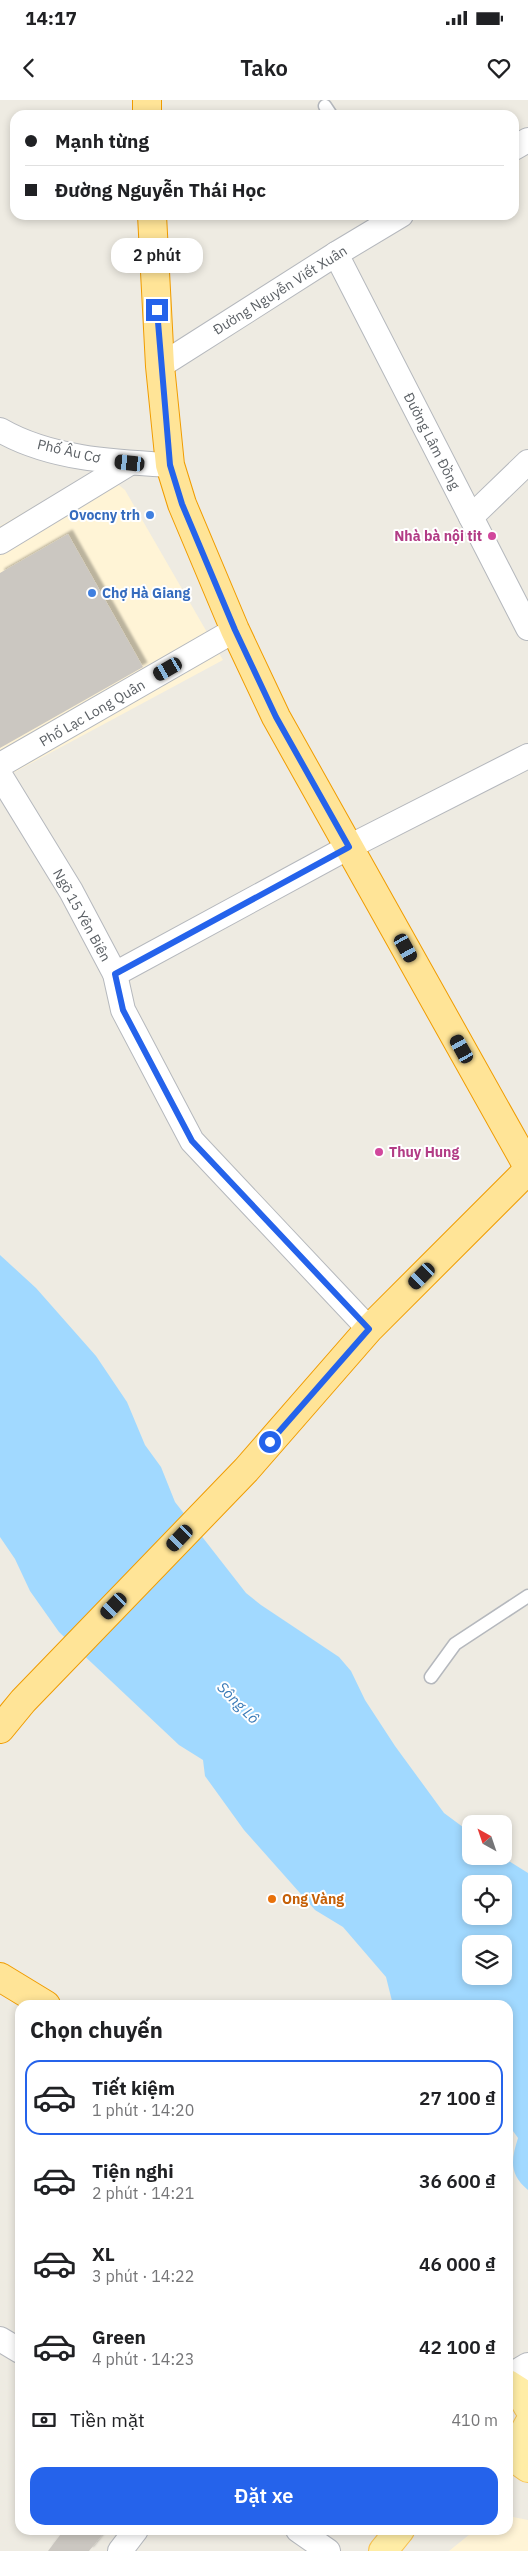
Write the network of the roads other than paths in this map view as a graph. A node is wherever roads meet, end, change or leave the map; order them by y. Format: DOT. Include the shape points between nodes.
graph roads {
  1 [pos="152,220"];
  2 [pos="391,220"];
  3 [pos="336,254"];
  4 [pos="160,366"];
  5 [pos="0,430"];
  6 [pos="528,462"];
  7 [pos="130,463"];
  8 [pos="170,465"];
  9 [pos="471,517"];
  10 [pos="0,542"];
  11 [pos="528,628"];
  12 [pos="235,630"];
  13 [pos="528,756"];
  14 [pos="0,765"];
  15 [pos="0,775"];
  16 [pos="349,847"];
  17 [pos="115,974"];
  18 [pos="528,1169"];
  19 [pos="369,1329"];
  20 [pos="528,1596"];
  21 [pos="430,1677"];
  22 [pos="0,1729"];
  23 [pos="0,1977"];
  24 [pos="38,2000"];
  25 [pos="0,2339"];
  26 [pos="15,2348"];
  27 [pos="528,2367"];
  28 [pos="513,2376"];
  29 [pos="513,2387"];
  30 [pos="523,2430"];
  31 [pos="513,2458"];
  32 [pos="528,2468"];
  33 [pos="132,2535"];
  34 [pos="305,2535"];
  35 [pos="396,2535"];
  36 [pos="120,2551"];
  37 [pos="328,2551"];
  38 [pos="383,2551"];
  1 -- 4 [label="highway"];
  2 -- 3 [label="street, Đường Nguyễn Viết Xuân"];
  3 -- 4 [label="street, Đường Nguyễn Viết Xuân"];
  3 -- 9 [label="street, Đường Lâm Đồng"];
  4 -- 8 [label="highway"];
  5 -- 7 [label="street, Phố Âu Cơ" via="48,449 80,457"];
  6 -- 9 [label="street"];
  7 -- 8 [label="street, Phố Âu Cơ"];
  7 -- 10 [label="street"];
  8 -- 12 [label="highway" via="182,504"];
  9 -- 11 [label="street, Đường Lâm Đồng"];
  12 -- 14 [label="street, Phố Lạc Long Quân"];
  12 -- 16 [label="highway" via="276,717"];
  13 -- 16 [label="street"];
  15 -- 17 [label="street, Ngõ 15 Yên Biên" via="71,891"];
  16 -- 17 [label="street"];
  16 -- 18 [label="highway"];
  17 -- 19 [label="street, Ngõ 15 Yên Biên" via="123,1010 192,1141"];
  18 -- 19 [label="highway"];
  19 -- 22 [label="highway" via="246,1470 23,1701"];
  20 -- 21 [label="lane" via="455,1644"];
  23 -- 24 [label="highway"];
  25 -- 26 [label="street"];
  27 -- 28 [label="street"];
  29 -- 30 [label="main road" via="519,2391"];
  31 -- 32 [label="main road"];
  33 -- 36 [label="street"];
  34 -- 37 [label="street"];
  35 -- 38 [label="main road"];
}
